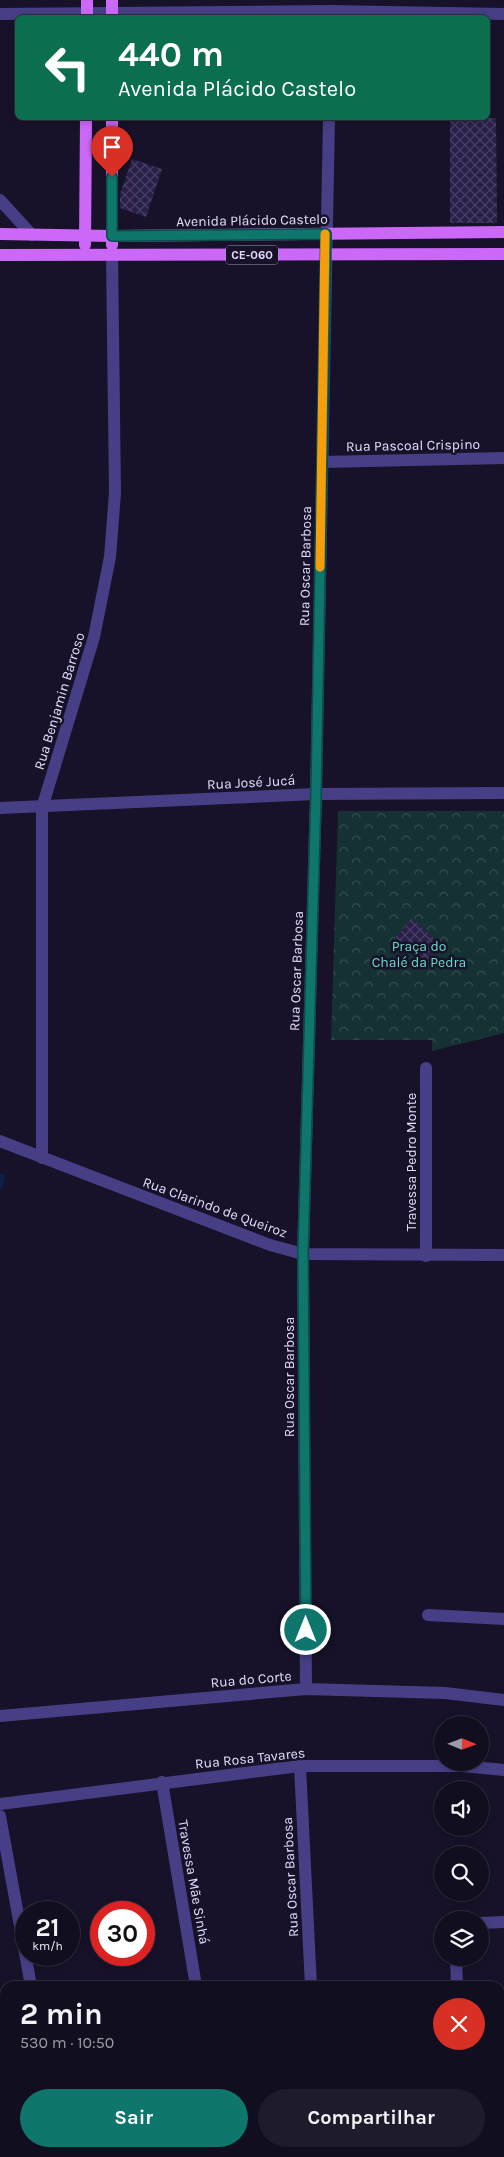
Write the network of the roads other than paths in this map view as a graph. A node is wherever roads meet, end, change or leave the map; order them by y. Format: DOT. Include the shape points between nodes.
graph roads {
  1 [pos="87,0"];
  2 [pos="112,0"];
  3 [pos="331,10"];
  4 [pos="0,14"];
  5 [pos="504,14"];
  6 [pos="43,15"];
  7 [pos="86,15"];
  8 [pos="112,15"];
  9 [pos="148,15"];
  10 [pos="86,120"];
  11 [pos="112,120"];
  12 [pos="329,120"];
  13 [pos="0,200"];
  14 [pos="504,232"];
  15 [pos="0,234"];
  16 [pos="326,234"];
  17 [pos="32,235"];
  18 [pos="85,236"];
  19 [pos="112,236"];
  20 [pos="112,254"];
  21 [pos="327,254"];
  22 [pos="504,254"];
  23 [pos="85,255"];
  24 [pos="2,259"];
  25 [pos="504,458"];
  26 [pos="322,462"];
  27 [pos="504,793"];
  28 [pos="316,794"];
  29 [pos="0,808"];
  30 [pos="42,808"];
  31 [pos="426,1068"];
  32 [pos="0,1141"];
  33 [pos="42,1158"];
  34 [pos="303,1254"];
  35 [pos="426,1256"];
  36 [pos="504,1256"];
  37 [pos="428,1615"];
  38 [pos="504,1619"];
  39 [pos="306,1689"];
  40 [pos="504,1700"];
  41 [pos="0,1716"];
  42 [pos="300,1766"];
  43 [pos="504,1770"];
  44 [pos="162,1782"];
  45 [pos="0,1804"];
  46 [pos="0,1816"];
  47 [pos="489,1922"];
  48 [pos="504,1922"];
  49 [pos="456,1966"];
  50 [pos="30,1981"];
  51 [pos="195,1981"];
  52 [pos="311,1981"];
  53 [pos="457,1981"];
  1 -- 7 [label="main road"];
  2 -- 8 [label="main road"];
  3 -- 5 [label="street"];
  3 -- 9 [label="street"];
  4 -- 6 [label="street"];
  10 -- 18 [label="main road"];
  11 -- 19 [label="main road"];
  12 -- 16 [label="street"];
  13 -- 17 [label="street"];
  14 -- 16 [label="main road, Avenida Plácido Castelo / CE-060"];
  15 -- 17 [label="main road, Avenida Plácido Castelo / CE-060"];
  16 -- 19 [label="main road, Avenida Plácido Castelo / CE-060"];
  16 -- 21 [label="street, Rua Oscar Barbosa"];
  17 -- 18 [label="main road, Avenida Plácido Castelo / CE-060"];
  18 -- 19 [label="main road, Avenida Plácido Castelo / CE-060"];
  18 -- 23 [label="main road"];
  19 -- 20 [label="main road"];
  20 -- 21 [label="main road, CE-060"];
  20 -- 23 [label="main road, CE-060"];
  20 -- 30 [label="street, Rua Benjamin Barroso" via="115,493 110,557 94,637"];
  21 -- 22 [label="main road, CE-060"];
  21 -- 26 [label="street, Rua Oscar Barbosa"];
  23 -- 24 [label="main road, CE-060"];
  25 -- 26 [label="street, Rua Pascoal Crispino"];
  26 -- 28 [label="street, Rua Oscar Barbosa"];
  27 -- 28 [label="street, Rua José Jucá"];
  28 -- 30 [label="street, Rua José Jucá"];
  28 -- 34 [label="street, Rua Oscar Barbosa"];
  29 -- 30 [label="street, Rua José Jucá"];
  30 -- 33 [label="street, Rua Benjamin Barroso"];
  31 -- 35 [label="street, Travessa Pedro Monte"];
  32 -- 33 [label="street, Rua Clarindo de Queiroz"];
  33 -- 34 [label="street, Rua Clarindo de Queiroz"];
  34 -- 35 [label="street, Rua Clarindo de Queiroz"];
  34 -- 39 [label="street, Rua Oscar Barbosa"];
  35 -- 36 [label="street, Rua Clarindo de Queiroz"];
  37 -- 38 [label="street"];
  39 -- 40 [label="street, Rua do Corte" via="445,1693"];
  39 -- 41 [label="street, Rua do Corte"];
  42 -- 43 [label="street, Rua Rosa Tavares" via="463,1766"];
  42 -- 44 [label="street, Rua Rosa Tavares"];
  42 -- 52 [label="street, Rua Oscar Barbosa"];
  44 -- 45 [label="street, Rua Rosa Tavares"];
  44 -- 51 [label="street, Travessa Mãe Sinhá"];
  46 -- 50 [label="street"];
  47 -- 48 [label="street"];
  49 -- 53 [label="street"];
}
